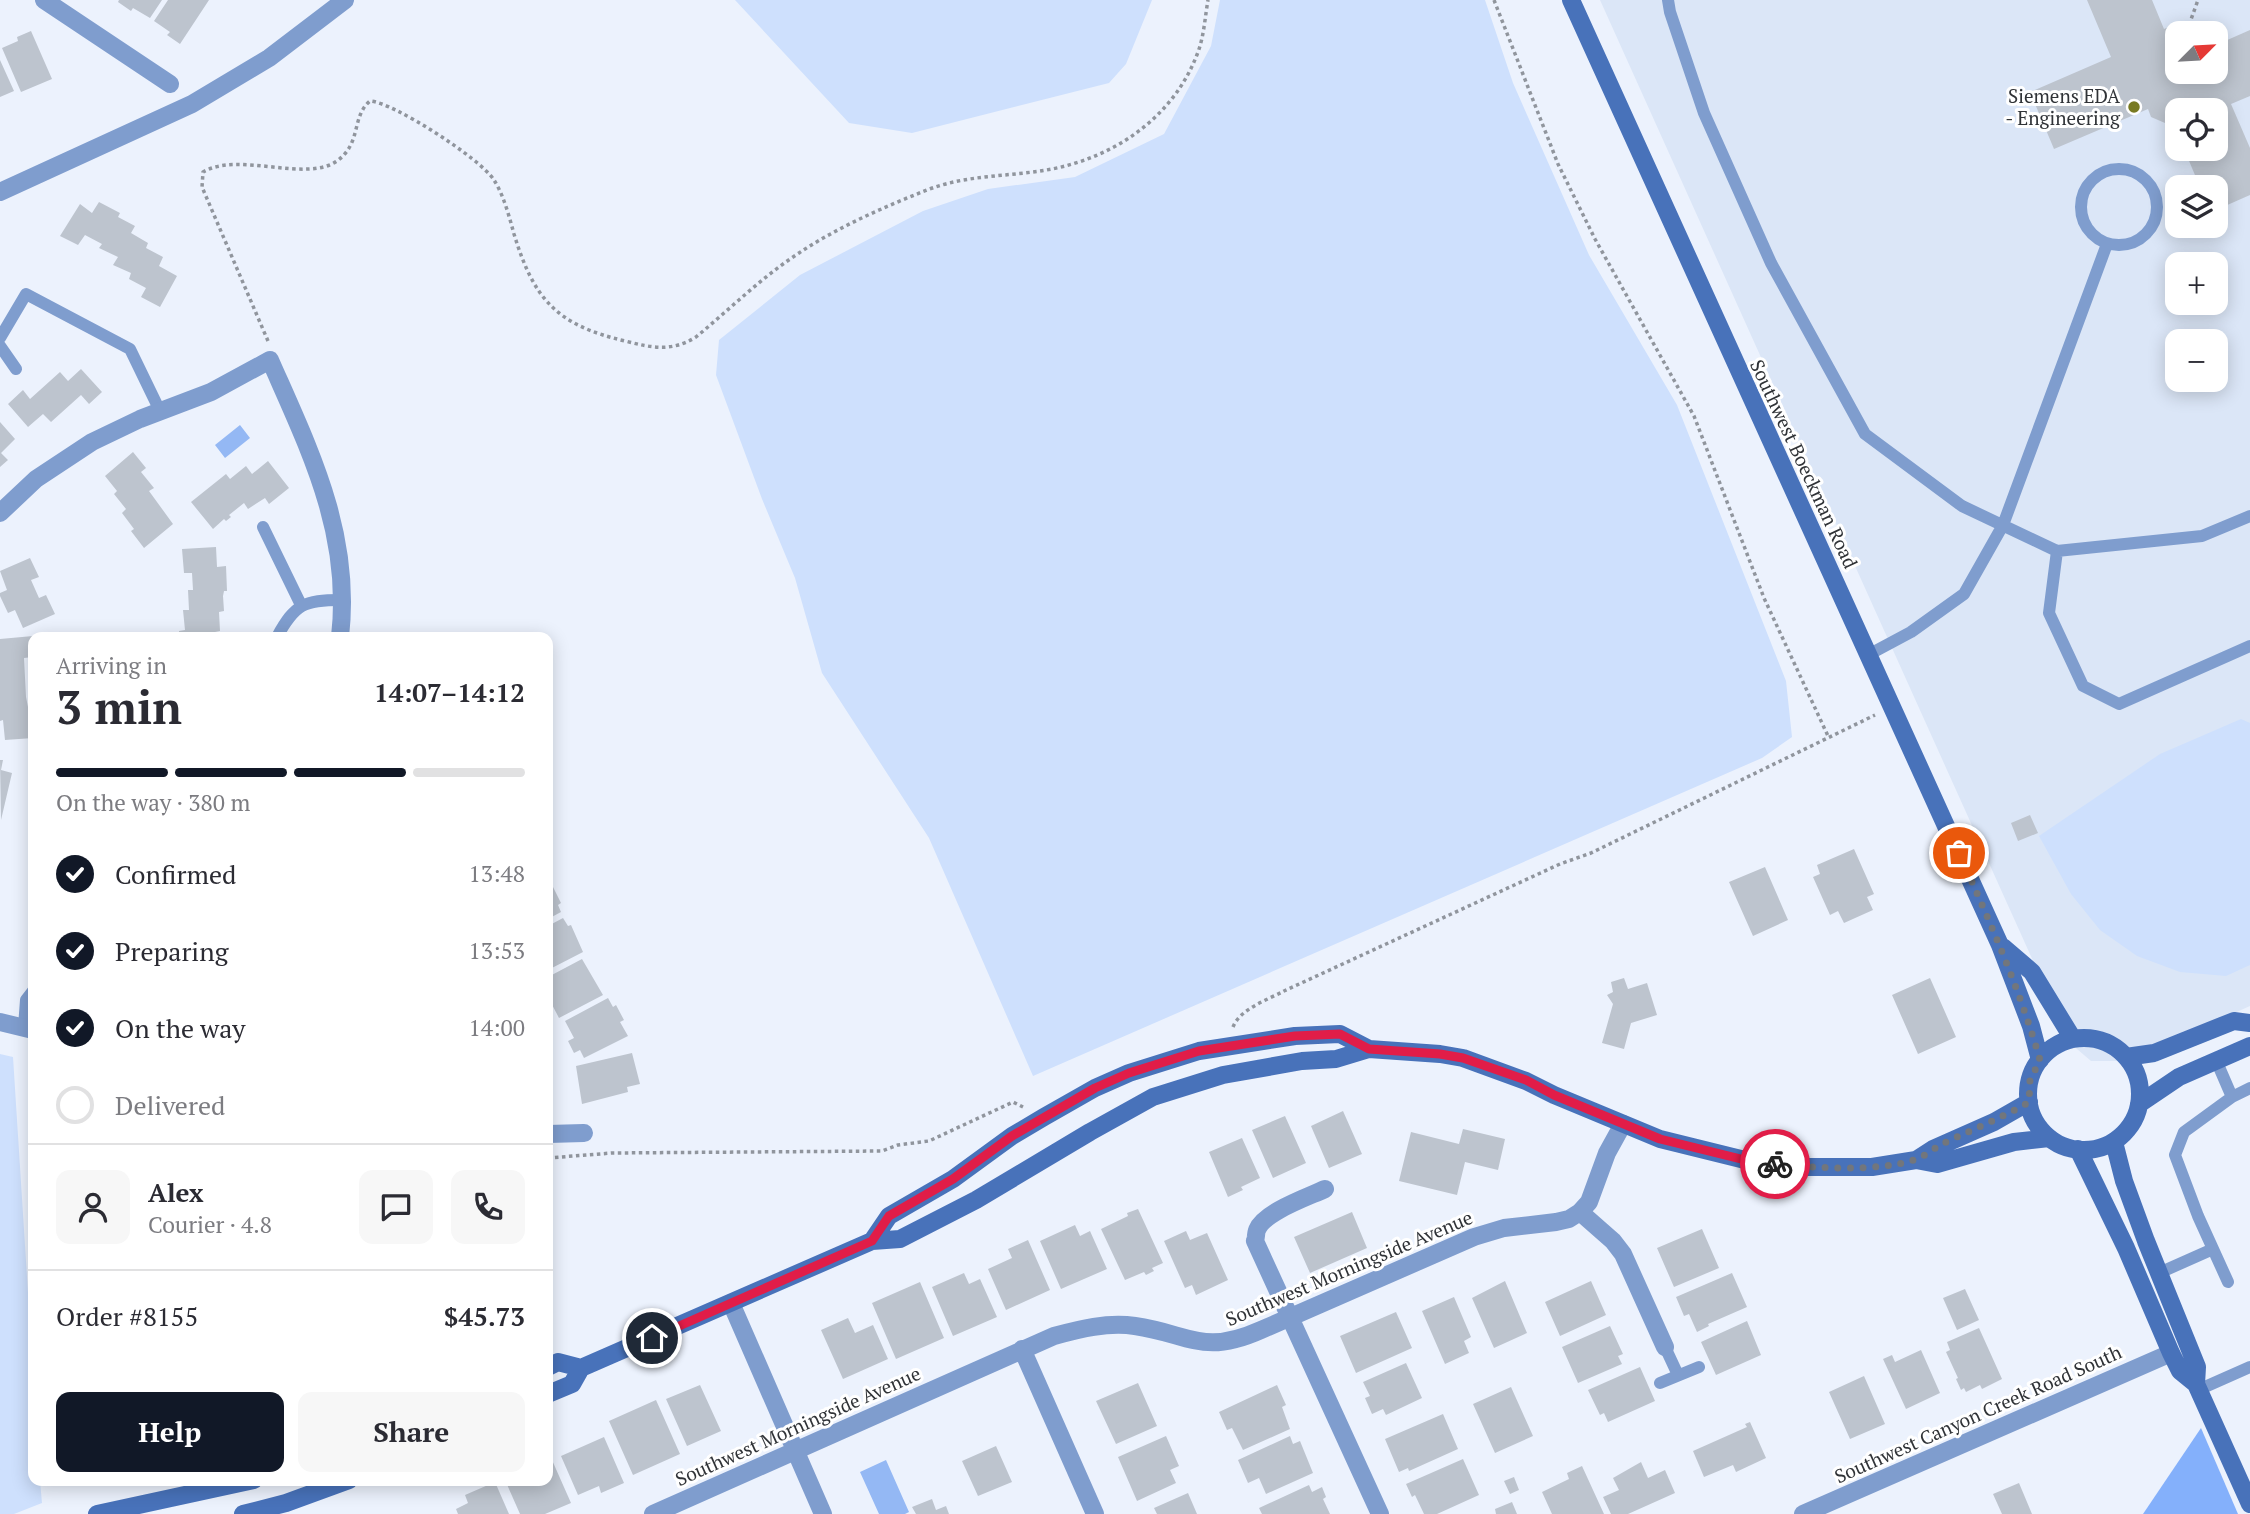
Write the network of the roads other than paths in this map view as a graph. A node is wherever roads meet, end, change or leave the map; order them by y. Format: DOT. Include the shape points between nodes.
graph roads {
  1 [pos="44,0"];
  2 [pos="345,0"];
  3 [pos="1571,0"];
  4 [pos="1668,0"];
  5 [pos="170,84"];
  6 [pos="0,192"];
  7 [pos="2107,244"];
  8 [pos="0,338"];
  9 [pos="0,346"];
  10 [pos="16,369"];
  11 [pos="160,411"];
  12 [pos="0,513"];
  13 [pos="2250,516"];
  14 [pos="2003,525"];
  15 [pos="263,527"];
  16 [pos="2057,551"];
  17 [pos="341,600"];
  18 [pos="301,605"];
  19 [pos="280,632"];
  20 [pos="340,632"];
  21 [pos="2250,646"];
  22 [pos="1868,654"];
  23 [pos="2000,945"];
  24 [pos="28,997"];
  25 [pos="28,1019"];
  26 [pos="0,1022"];
  27 [pos="2250,1024"];
  28 [pos="28,1028"];
  29 [pos="2073,1039"];
  30 [pos="2250,1046"];
  31 [pos="1369,1049"];
  32 [pos="2126,1057"];
  33 [pos="2040,1060"];
  34 [pos="2216,1060"];
  35 [pos="2250,1088"];
  36 [pos="2232,1097"];
  37 [pos="2029,1102"];
  38 [pos="2139,1104"];
  39 [pos="1623,1124"];
  40 [pos="584,1133"];
  41 [pos="553,1134"];
  42 [pos="2049,1138"];
  43 [pos="2114,1142"];
  44 [pos="2078,1149"];
  45 [pos="1916,1160"];
  46 [pos="1325,1189"];
  47 [pos="1580,1212"];
  48 [pos="872,1241"];
  49 [pos="2213,1249"];
  50 [pos="2159,1273"];
  51 [pos="2228,1282"];
  52 [pos="731,1303"];
  53 [pos="1290,1318"];
  54 [pos="1665,1347"];
  55 [pos="1022,1349"];
  56 [pos="2171,1353"];
  57 [pos="553,1364"];
  58 [pos="1699,1367"];
  59 [pos="2250,1367"];
  60 [pos="581,1368"];
  61 [pos="1678,1375"];
  62 [pos="1660,1383"];
  63 [pos="2197,1387"];
  64 [pos="553,1392"];
  65 [pos="795,1451"];
  66 [pos="226,1486"];
  67 [pos="333,1486"];
  68 [pos="2250,1504"];
  69 [pos="97,1514"];
  70 [pos="243,1514"];
  71 [pos="653,1514"];
  72 [pos="823,1514"];
  73 [pos="1095,1514"];
  74 [pos="1380,1514"];
  75 [pos="1803,1514"];
  1 -- 5 [label="street"];
  2 -- 6 [label="street" via="269,58 170,116"];
  3 -- 22 [label="main road, Southwest Boeckman Road"];
  4 -- 14 [label="lane" via="1704,113 1771,263 1865,434 1962,506"];
  7 -- 7 [label="lane" via="2088,230 2082,196 2106,171 2130,171 2150,184 2157,207 2155,219 2131,244"];
  7 -- 14 [label="lane"];
  8 -- 11 [label="lane" via="26,294 130,349"];
  9 -- 10 [label="lane"];
  11 -- 12 [label="street" via="70,454"];
  11 -- 17 [label="street" via="211,392 270,360 331,512"];
  13 -- 16 [label="lane" via="2202,536"];
  14 -- 16 [label="lane"];
  14 -- 22 [label="lane" via="1964,594 1911,632"];
  15 -- 18 [label="lane"];
  16 -- 21 [label="lane" via="2049,613 2082,686 2119,704"];
  17 -- 18 [label="lane"];
  17 -- 20 [label="street"];
  18 -- 19 [label="lane"];
  22 -- 23 [label="main road, Southwest Boeckman Road"];
  23 -- 29 [label="main road, Southwest Boeckman Road" via="2032,972"];
  23 -- 33 [label="main road, Southwest Boeckman Road"];
  24 -- 25 [label="lane"];
  26 -- 28 [label="street"];
  27 -- 32 [label="main road" via="2234,1021 2154,1053"];
  29 -- 32 [label="main road" via="2111,1045"];
  29 -- 33 [label="main road" via="2054,1046"];
  30 -- 34 [label="main road"];
  31 -- 39 [label="main road" via="1463,1058 1526,1080"];
  31 -- 48 [label="main road" via="1336,1059 1223,1075 1153,1097 900,1239"];
  31 -- 48 [label="main road" via="1340,1034 1295,1036 1227,1045 1129,1073 1012,1136 953,1179 889,1216"];
  32 -- 38 [label="main road" via="2140,1087"];
  33 -- 37 [label="main road" via="2030,1080"];
  34 -- 36 [label="lane"];
  34 -- 38 [label="main road" via="2179,1077"];
  35 -- 36 [label="lane"];
  36 -- 49 [label="lane" via="2184,1132 2175,1155"];
  37 -- 42 [label="main road" via="2032,1116"];
  37 -- 45 [label="main road"];
  38 -- 43 [label="main road" via="2131,1125"];
  39 -- 45 [label="main road" via="1660,1139 1749,1161 1858,1167"];
  39 -- 47 [label="street" via="1589,1202"];
  40 -- 41 [label="street"];
  42 -- 44 [label="main road"];
  42 -- 45 [label="main road" via="2014,1142 1937,1164"];
  43 -- 44 [label="main road" via="2093,1150"];
  43 -- 50 [label="main road"];
  44 -- 56 [label="main road"];
  46 -- 53 [label="street" via="1278,1211 1256,1230 1255,1241"];
  47 -- 53 [label="street, Southwest Morningside Avenue" via="1569,1219 1474,1237"];
  47 -- 54 [label="street" via="1623,1254"];
  48 -- 52 [label="main road"];
  49 -- 50 [label="lane"];
  49 -- 51 [label="lane"];
  50 -- 63 [label="main road" via="2197,1367"];
  52 -- 60 [label="main road"];
  52 -- 65 [label="street"];
  53 -- 55 [label="street, Southwest Morningside Avenue" via="1229,1342 1196,1342 1134,1326 1105,1326 1054,1336"];
  53 -- 74 [label="street"];
  54 -- 61 [label="lane"];
  55 -- 65 [label="street, Southwest Morningside Avenue"];
  55 -- 73 [label="street"];
  56 -- 63 [label="main road" via="2180,1371"];
  56 -- 75 [label="street, Southwest Canyon Creek Road South"];
  57 -- 60 [label="main road"];
  58 -- 61 [label="lane"];
  59 -- 63 [label="lane"];
  60 -- 64 [label="main road" via="572,1384"];
  61 -- 62 [label="lane"];
  63 -- 68 [label="main road"];
  65 -- 71 [label="street, Southwest Morningside Avenue"];
  65 -- 72 [label="street"];
  66 -- 69 [label="main road"];
  67 -- 70 [label="main road"];
}
